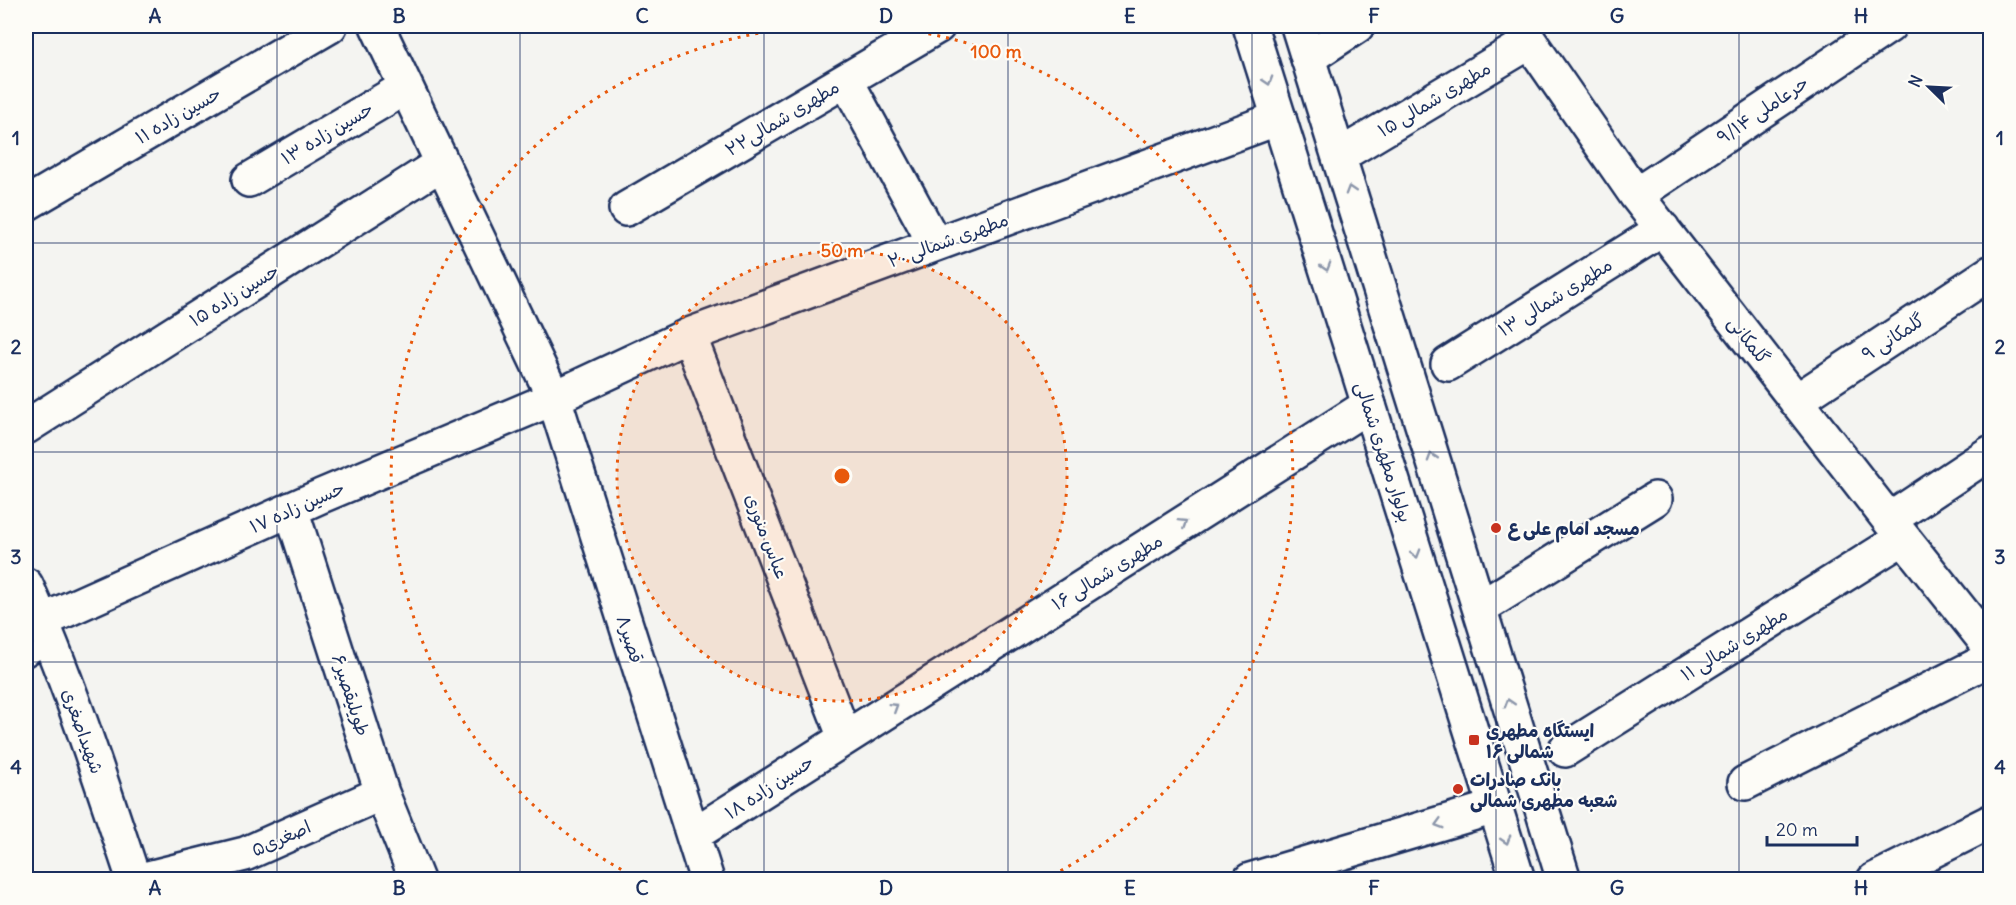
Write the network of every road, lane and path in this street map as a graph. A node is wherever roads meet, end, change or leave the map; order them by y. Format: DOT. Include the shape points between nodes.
graph roads {
  1 [pos="330,26"];
  2 [pos="377,26"];
  3 [pos="938,26"];
  4 [pos="1250,26"];
  5 [pos="1298,26"];
  6 [pos="1357,26"];
  7 [pos="1889,26"];
  8 [pos="1525,34"];
  9 [pos="1308,58"];
  10 [pos="846,80"];
  11 [pos="406,87"];
  12 [pos="1279,118"];
  13 [pos="1339,156"];
  14 [pos="442,164"];
  15 [pos="249,180"];
  16 [pos="1636,195"];
  17 [pos="26,204"];
  18 [pos="626,209"];
  19 [pos="1663,229"];
  20 [pos="935,244"];
  21 [pos="1990,273"];
  22 [pos="689,335"];
  23 [pos="1448,364"];
  24 [pos="554,398"];
  25 [pos="1796,401"];
  26 [pos="1369,405"];
  27 [pos="26,427"];
  28 [pos="1990,453"];
  29 [pos="1444,495"];
  30 [pos="1655,500"];
  31 [pos="291,509"];
  32 [pos="1403,511"];
  33 [pos="1896,529"];
  34 [pos="26,585"];
  35 [pos="1480,608"];
  36 [pos="39,641"];
  37 [pos="1990,647"];
  38 [pos="1990,659"];
  39 [pos="845,738"];
  40 [pos="1565,750"];
  41 [pos="1745,783"];
  42 [pos="382,793"];
  43 [pos="1495,807"];
  44 [pos="1990,822"];
  45 [pos="693,835"];
  46 [pos="134,879"];
  47 [pos="140,879"];
  48 [pos="417,879"];
  49 [pos="706,879"];
  50 [pos="1250,879"];
  51 [pos="1518,879"];
  52 [pos="1564,879"];
  53 [pos="1874,879"];
  1 -- 17 [label="street, حسین زاده ۱۱"];
  2 -- 11 [label="street, قصیر۸"];
  3 -- 10 [label="street, مطهری شمالی۲۲"];
  4 -- 12 [label="street, بولوار مطهری شمالی, one-way"];
  5 -- 9 [label="street"];
  6 -- 9 [label="street"];
  7 -- 16 [label="street, حرعاملی ۹/۱۴"];
  8 -- 13 [label="street, مطهری شمالی ۱۵"];
  8 -- 16 [label="street, گلمکانی"];
  9 -- 13 [label="street"];
  10 -- 18 [label="street, مطهری شمالی۲۲"];
  10 -- 20 [label="street"];
  11 -- 14 [label="street, قصیر۸"];
  11 -- 15 [label="street, حسین زاده ۱۳"];
  12 -- 20 [label="street, مطهری شمالی ۲۰"];
  12 -- 26 [label="street, بولوار مطهری شمالی, one-way"];
  29 -- 13 [label="street, one-way"];
  14 -- 24 [label="street, قصیر۸"];
  14 -- 27 [label="street, حسین زاده ۱۵"];
  16 -- 19 [label="street, گلمکانی"];
  19 -- 23 [label="street, مطهری شمالی ۱۳"];
  19 -- 25 [label="street, گلمکانی"];
  20 -- 22 [label="street, مطهری شمالی ۲۰"];
  21 -- 25 [label="street, گلمکانی ۹"];
  22 -- 24 [label="street, مطهری شمالی ۲۰"];
  22 -- 39 [label="street, عباس منوری"];
  24 -- 31 [label="street, حسین زاده ۱۷"];
  24 -- 45 [label="street, قصیر۸"];
  25 -- 33 [label="street, گلمکانی"];
  26 -- 32 [label="street, بولوار مطهری شمالی"];
  39 -- 26 [label="street, مطهری شمالی ۱۶, one-way"];
  28 -- 33 [label="street, مطهری شمالی ۱۱"];
  29 -- 32 [label="street"];
  29 -- 35 [label="street"];
  30 -- 35 [label="street"];
  31 -- 36 [label="street, حسین زاده ۱۷"];
  31 -- 42 [label="street, طویلیقصیر۶"];
  32 -- 43 [label="street, بولوار مطهری شمالی, one-way"];
  33 -- 37 [label="street, گلمکانی"];
  33 -- 40 [label="street, مطهری شمالی ۱۱"];
  34 -- 36 [label="street, شهیداصغری"];
  52 -- 35 [label="street, one-way"];
  36 -- 46 [label="street, شهیداصغری" via="82,727"];
  38 -- 41 [label="street"];
  39 -- 45 [label="street, حسین زاده ۱۸"];
  42 -- 47 [label="street, اصغری۵" via="244,854"];
  42 -- 48 [label="street, طویلیقصیر۶"];
  43 -- 50 [label="street, one-way"];
  43 -- 51 [label="street, بولوار مطهری شمالی, one-way"];
  44 -- 53 [label="street"];
  45 -- 49 [label="street, قصیر۸"];
}
